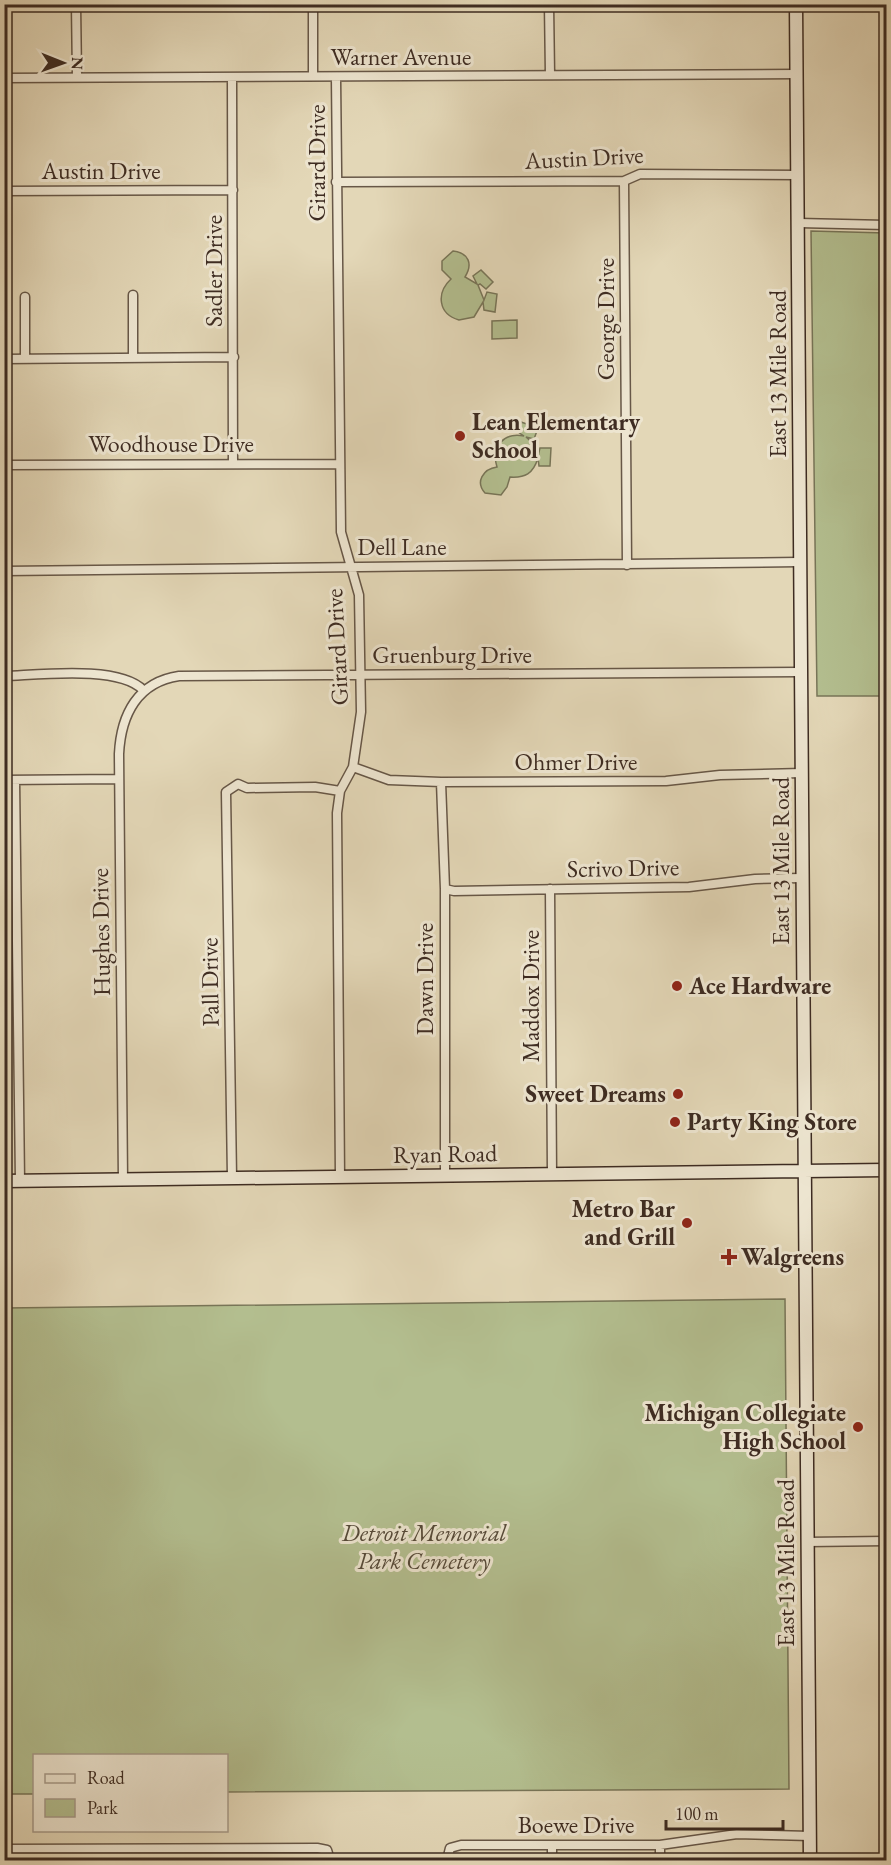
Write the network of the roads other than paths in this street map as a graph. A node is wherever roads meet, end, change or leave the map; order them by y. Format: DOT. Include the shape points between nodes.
graph roads {
  1 [pos="76,4"];
  2 [pos="313,4"];
  3 [pos="549,4"];
  4 [pos="796,4"];
  5 [pos="797,74"];
  6 [pos="550,75"];
  7 [pos="313,76"];
  8 [pos="77,77"];
  9 [pos="4,78"];
  10 [pos="232,78"];
  11 [pos="336,78"];
  12 [pos="798,175"];
  13 [pos="624,181"];
  14 [pos="336,182"];
  15 [pos="233,190"];
  16 [pos="4,191"];
  17 [pos="799,223"];
  18 [pos="886,225"];
  19 [pos="133,295"];
  20 [pos="25,297"];
  21 [pos="234,357"];
  22 [pos="133,358"];
  23 [pos="4,359"];
  24 [pos="25,359"];
  25 [pos="233,463"];
  26 [pos="338,464"];
  27 [pos="4,465"];
  28 [pos="799,562"];
  29 [pos="627,565"];
  30 [pos="350,566"];
  31 [pos="4,571"];
  32 [pos="800,672"];
  33 [pos="361,675"];
  34 [pos="4,676"];
  35 [pos="143,690"];
  36 [pos="353,767"];
  37 [pos="802,773"];
  38 [pos="119,779"];
  39 [pos="4,780"];
  40 [pos="15,780"];
  41 [pos="441,782"];
  42 [pos="340,791"];
  43 [pos="802,878"];
  44 [pos="445,889"];
  45 [pos="550,889"];
  46 [pos="886,1170"];
  47 [pos="804,1171"];
  48 [pos="552,1174"];
  49 [pos="445,1175"];
  50 [pos="340,1177"];
  51 [pos="232,1178"];
  52 [pos="123,1180"];
  53 [pos="4,1181"];
  54 [pos="20,1181"];
  55 [pos="886,1541"];
  56 [pos="807,1542"];
  57 [pos="810,1836"];
  58 [pos="660,1845"];
  59 [pos="552,1846"];
  60 [pos="4,1849"];
  61 [pos="330,1860"];
  62 [pos="447,1860"];
  63 [pos="552,1860"];
  64 [pos="660,1860"];
  65 [pos="810,1860"];
  1 -- 8 [label="street"];
  2 -- 7 [label="street"];
  3 -- 6 [label="street"];
  4 -- 5 [label="main road, East 13 Mile Road"];
  5 -- 6 [label="street, Warner Avenue"];
  5 -- 12 [label="main road, East 13 Mile Road"];
  6 -- 11 [label="street, Warner Avenue"];
  7 -- 10 [label="street, Warner Avenue"];
  7 -- 11 [label="street, Warner Avenue"];
  8 -- 9 [label="street, Warner Avenue"];
  8 -- 10 [label="street, Warner Avenue"];
  10 -- 15 [label="street, Sadler Drive"];
  11 -- 14 [label="street, Girard Drive"];
  12 -- 13 [label="street, Austin Drive" via="639,174"];
  12 -- 17 [label="main road, East 13 Mile Road"];
  13 -- 14 [label="street, Austin Drive"];
  13 -- 29 [label="street, George Drive"];
  14 -- 26 [label="street, Girard Drive"];
  15 -- 16 [label="street, Austin Drive"];
  15 -- 21 [label="street, Sadler Drive"];
  17 -- 18 [label="street"];
  17 -- 28 [label="main road, East 13 Mile Road"];
  19 -- 22 [label="street"];
  20 -- 24 [label="street"];
  21 -- 22 [label="street"];
  21 -- 25 [label="street, Sadler Drive"];
  22 -- 24 [label="street"];
  23 -- 24 [label="street"];
  25 -- 26 [label="street, Woodhouse Drive"];
  25 -- 27 [label="street, Woodhouse Drive"];
  26 -- 30 [label="street, Girard Drive" via="341,532"];
  28 -- 29 [label="street, Dell Lane"];
  28 -- 32 [label="main road, East 13 Mile Road"];
  29 -- 30 [label="street, Dell Lane"];
  30 -- 31 [label="street, Dell Lane"];
  30 -- 33 [label="street, Girard Drive" via="359,595"];
  32 -- 33 [label="street, Gruenburg Drive"];
  32 -- 37 [label="main road, East 13 Mile Road"];
  33 -- 35 [label="street, Gruenburg Drive" via="179,676 154,682"];
  33 -- 36 [label="street, Girard Drive" via="361,712"];
  34 -- 35 [label="street" via="116,676"];
  35 -- 38 [label="street, Hughes Drive" via="120,734"];
  36 -- 41 [label="street, Ohmer Drive" via="389,780"];
  36 -- 42 [label="street, Girard Drive"];
  37 -- 41 [label="street, Ohmer Drive" via="666,781"];
  37 -- 43 [label="main road, East 13 Mile Road"];
  38 -- 40 [label="street"];
  38 -- 52 [label="street, Hughes Drive"];
  39 -- 40 [label="street"];
  40 -- 54 [label="street" via="11,885"];
  41 -- 44 [label="street, Dawn Drive"];
  42 -- 50 [label="street, Girard Drive" via="336,910"];
  42 -- 51 [label="street, Pall Drive" via="315,787 247,788 238,784 226,792"];
  43 -- 45 [label="street, Scrivo Drive" via="689,887"];
  43 -- 47 [label="main road, East 13 Mile Road"];
  44 -- 45 [label="street, Scrivo Drive"];
  44 -- 49 [label="street, Dawn Drive"];
  45 -- 48 [label="street, Maddox Drive"];
  46 -- 47 [label="main road, Ryan Road"];
  47 -- 48 [label="main road, Ryan Road"];
  47 -- 56 [label="main road, East 13 Mile Road"];
  48 -- 49 [label="main road, Ryan Road"];
  49 -- 50 [label="main road, Ryan Road"];
  50 -- 51 [label="main road, Ryan Road"];
  51 -- 52 [label="main road, Ryan Road"];
  52 -- 54 [label="main road, Ryan Road"];
  53 -- 54 [label="main road, Ryan Road"];
  55 -- 56 [label="street"];
  56 -- 57 [label="main road, East 13 Mile Road"];
  57 -- 58 [label="street, Boewe Drive" via="737,1834"];
  57 -- 65 [label="main road, East 13 Mile Road"];
  58 -- 59 [label="street, Boewe Drive"];
  58 -- 64 [label="street"];
  59 -- 62 [label="street, Boewe Drive" via="461,1845 450,1848"];
  59 -- 63 [label="street"];
  60 -- 61 [label="street" via="327,1850"];
}
